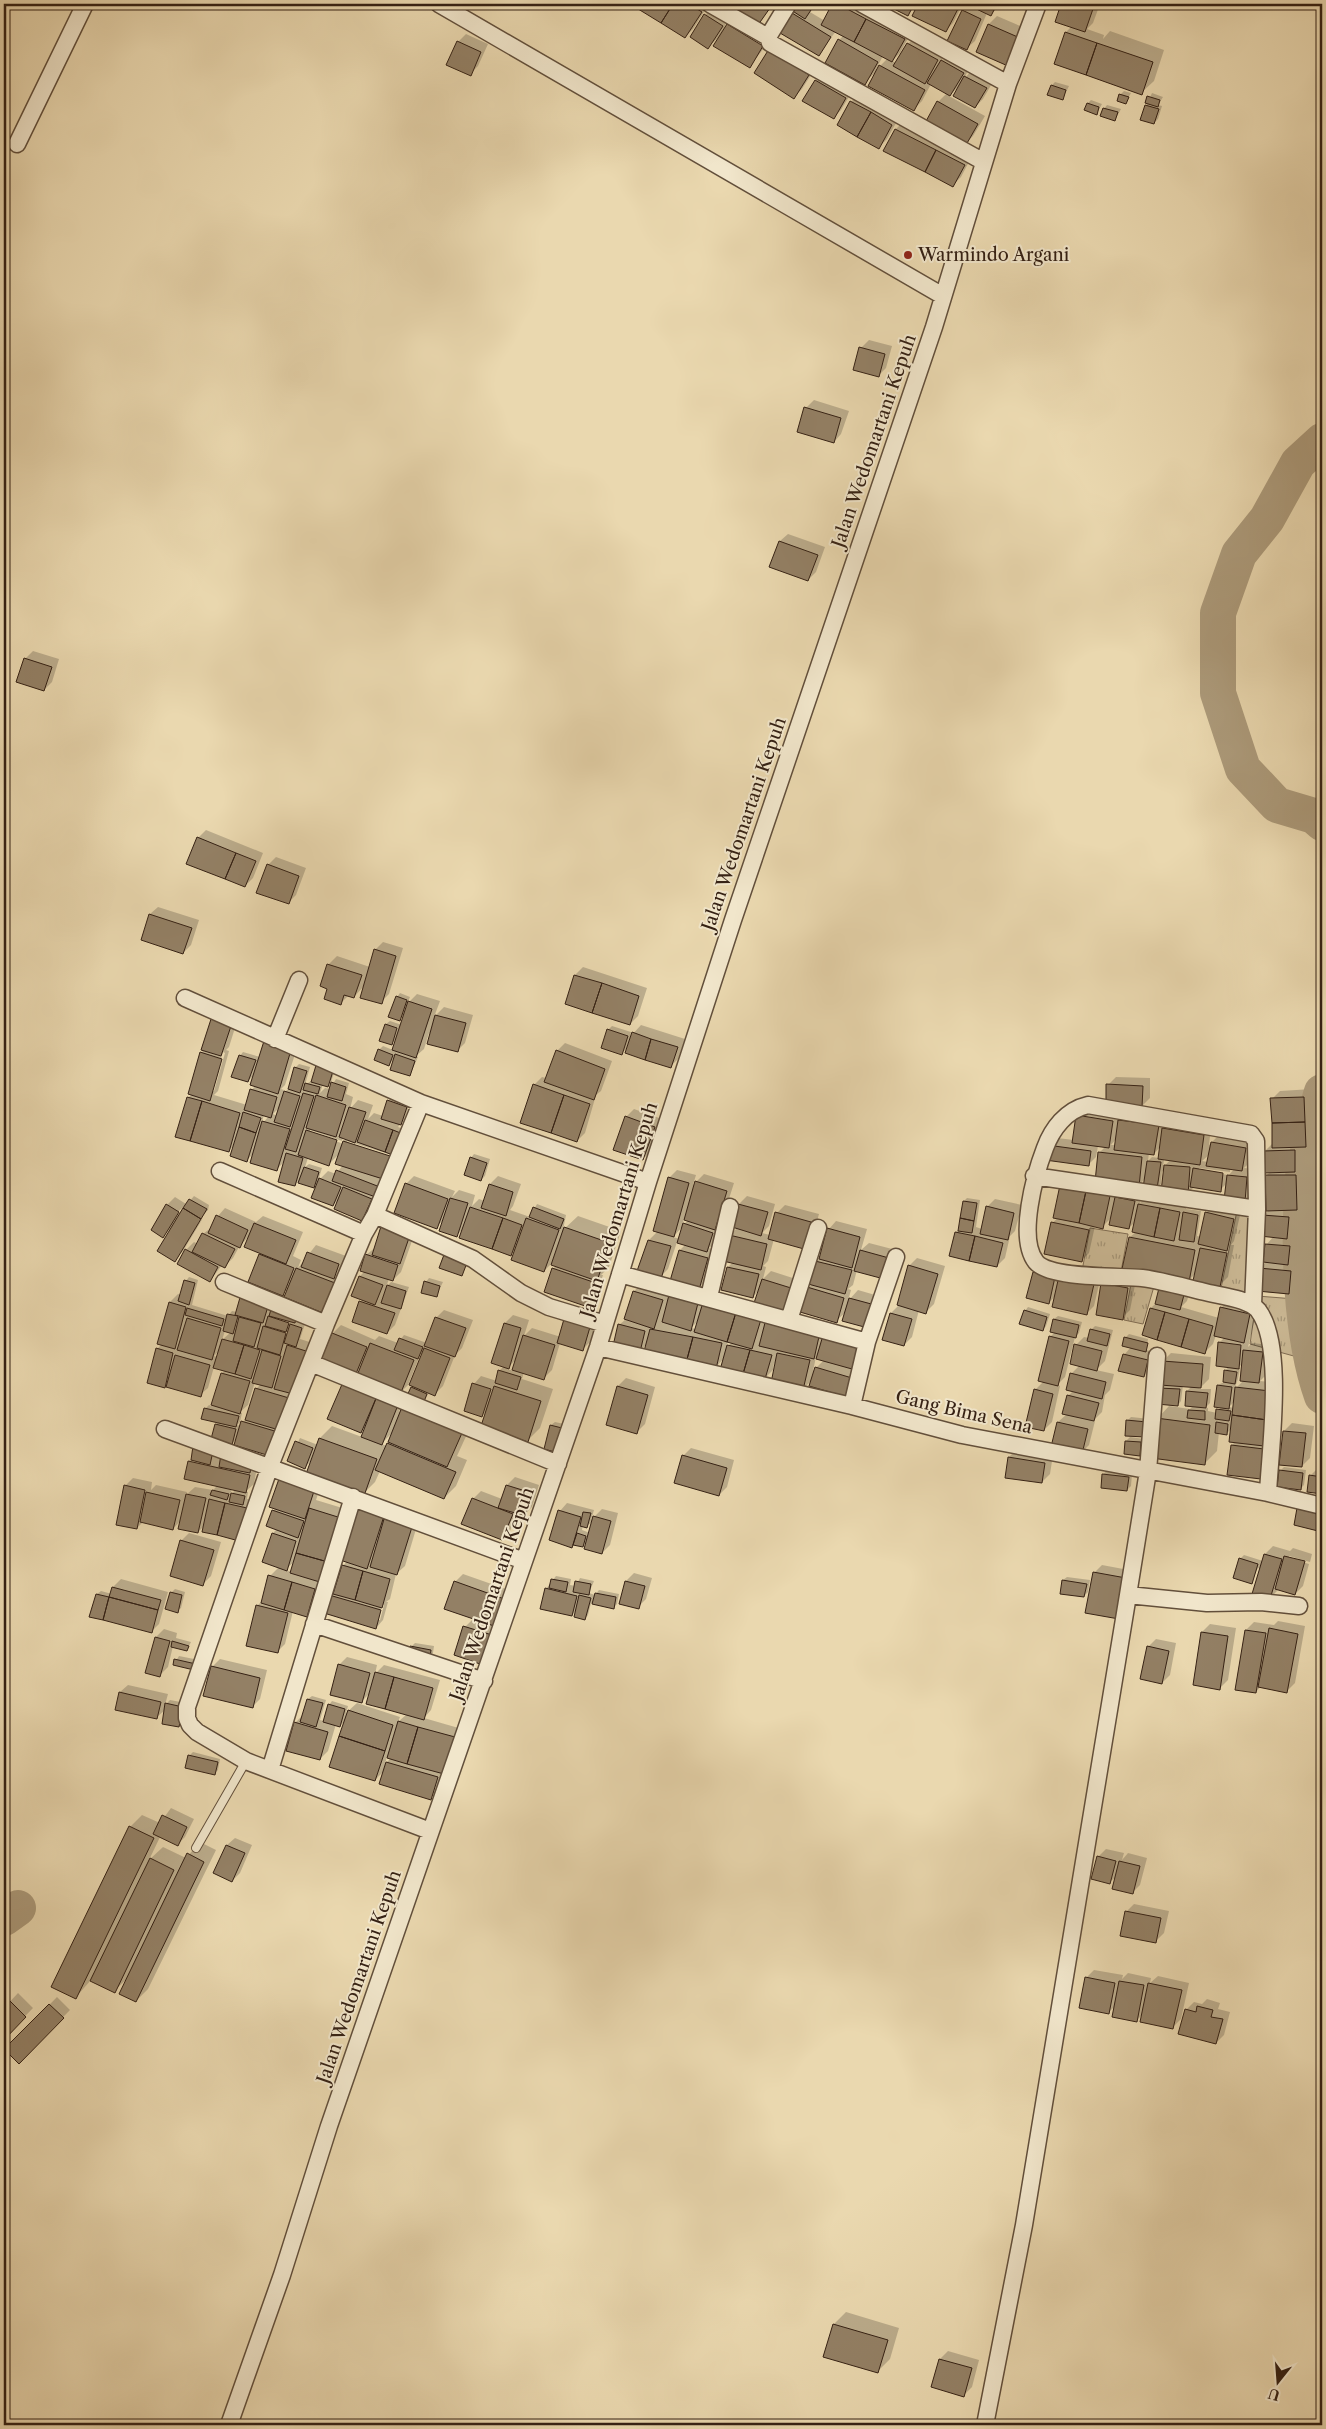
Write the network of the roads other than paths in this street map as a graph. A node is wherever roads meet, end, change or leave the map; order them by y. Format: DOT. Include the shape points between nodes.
graph roads {
  1 [pos="85,4"];
  2 [pos="439,4"];
  3 [pos="710,4"];
  4 [pos="788,4"];
  5 [pos="862,4"];
  6 [pos="1038,4"];
  7 [pos="768,37"];
  8 [pos="1008,84"];
  9 [pos="17,144"];
  10 [pos="984,162"];
  11 [pos="943,296"];
  12 [pos="299,980"];
  13 [pos="185,998"];
  14 [pos="275,1040"];
  15 [pos="422,1103"];
  16 [pos="220,1171"];
  17 [pos="1034,1176"];
  18 [pos="648,1182"];
  19 [pos="730,1207"];
  20 [pos="1257,1209"];
  21 [pos="375,1215"];
  22 [pos="818,1228"];
  23 [pos="364,1234"];
  24 [pos="896,1257"];
  25 [pos="620,1274"];
  26 [pos="224,1282"];
  27 [pos="709,1297"];
  28 [pos="1253,1305"];
  29 [pos="789,1320"];
  30 [pos="326,1324"];
  31 [pos="605,1324"];
  32 [pos="867,1342"];
  33 [pos="598,1347"];
  34 [pos="1157,1356"];
  35 [pos="311,1363"];
  36 [pos="852,1406"];
  37 [pos="166,1429"];
  38 [pos="558,1464"];
  39 [pos="270,1466"];
  40 [pos="1148,1471"];
  41 [pos="1268,1493"];
  42 [pos="352,1497"];
  43 [pos="1322,1506"];
  44 [pos="524,1561"];
  45 [pos="1128,1596"];
  46 [pos="1299,1606"];
  47 [pos="314,1624"];
  48 [pos="484,1681"];
  49 [pos="246,1761"];
  50 [pos="270,1770"];
  51 [pos="430,1830"];
  52 [pos="196,1848"];
  53 [pos="229,2425"];
  54 [pos="985,2425"];
  1 -- 9 [label="street"];
  2 -- 11 [label="street"];
  3 -- 7 [label="street"];
  4 -- 7 [label="street"];
  5 -- 8 [label="street"];
  6 -- 8 [label="street, Jalan Wedomartani Kepuh"];
  7 -- 10 [label="street" via="770,43"];
  8 -- 10 [label="street, Jalan Wedomartani Kepuh"];
  10 -- 11 [label="street, Jalan Wedomartani Kepuh"];
  11 -- 18 [label="street, Jalan Wedomartani Kepuh"];
  12 -- 14 [label="street"];
  13 -- 14 [label="street"];
  14 -- 15 [label="street"];
  15 -- 18 [label="street"];
  15 -- 21 [label="street"];
  16 -- 23 [label="street"];
  17 -- 20 [label="street"];
  17 -- 20 [label="street" via="1052,1130 1080,1107 1097,1105 1251,1134 1256,1141"];
  17 -- 28 [label="street" via="1028,1236 1030,1253 1037,1264 1096,1277 1143,1278"];
  18 -- 25 [label="street, Jalan Wedomartani Kepuh"];
  19 -- 27 [label="street"];
  20 -- 28 [label="street"];
  21 -- 23 [label="street"];
  21 -- 31 [label="street" via="473,1259 521,1294 549,1307"];
  22 -- 29 [label="street"];
  23 -- 30 [label="street"];
  24 -- 32 [label="street"];
  25 -- 27 [label="street"];
  25 -- 31 [label="street, Jalan Wedomartani Kepuh"];
  26 -- 30 [label="street"];
  27 -- 29 [label="street"];
  28 -- 41 [label="street" via="1266,1326 1271,1358 1274,1398"];
  29 -- 32 [label="street"];
  30 -- 35 [label="street"];
  31 -- 33 [label="street, Jalan Wedomartani Kepuh"];
  32 -- 36 [label="street"];
  33 -- 36 [label="street, Gang Bima Sena"];
  33 -- 38 [label="street, Jalan Wedomartani Kepuh"];
  34 -- 40 [label="street"];
  35 -- 38 [label="street"];
  35 -- 39 [label="street"];
  36 -- 40 [label="street, Gang Bima Sena" via="962,1435"];
  37 -- 39 [label="street"];
  38 -- 44 [label="street, Jalan Wedomartani Kepuh"];
  39 -- 42 [label="street"];
  39 -- 49 [label="street" via="187,1707 187,1718 197,1732"];
  40 -- 41 [label="street, Gang Bima Sena"];
  40 -- 45 [label="street"];
  41 -- 43 [label="street, Gang Bima Sena"];
  42 -- 44 [label="street"];
  42 -- 47 [label="street"];
  44 -- 48 [label="street, Jalan Wedomartani Kepuh"];
  45 -- 46 [label="street"];
  45 -- 54 [label="street" via="1024,2225"];
  47 -- 48 [label="street"];
  47 -- 50 [label="street"];
  48 -- 51 [label="street, Jalan Wedomartani Kepuh"];
  49 -- 50 [label="street"];
  49 -- 52 [label="lane"];
  50 -- 51 [label="street"];
  51 -- 53 [label="street, Jalan Wedomartani Kepuh"];
}
